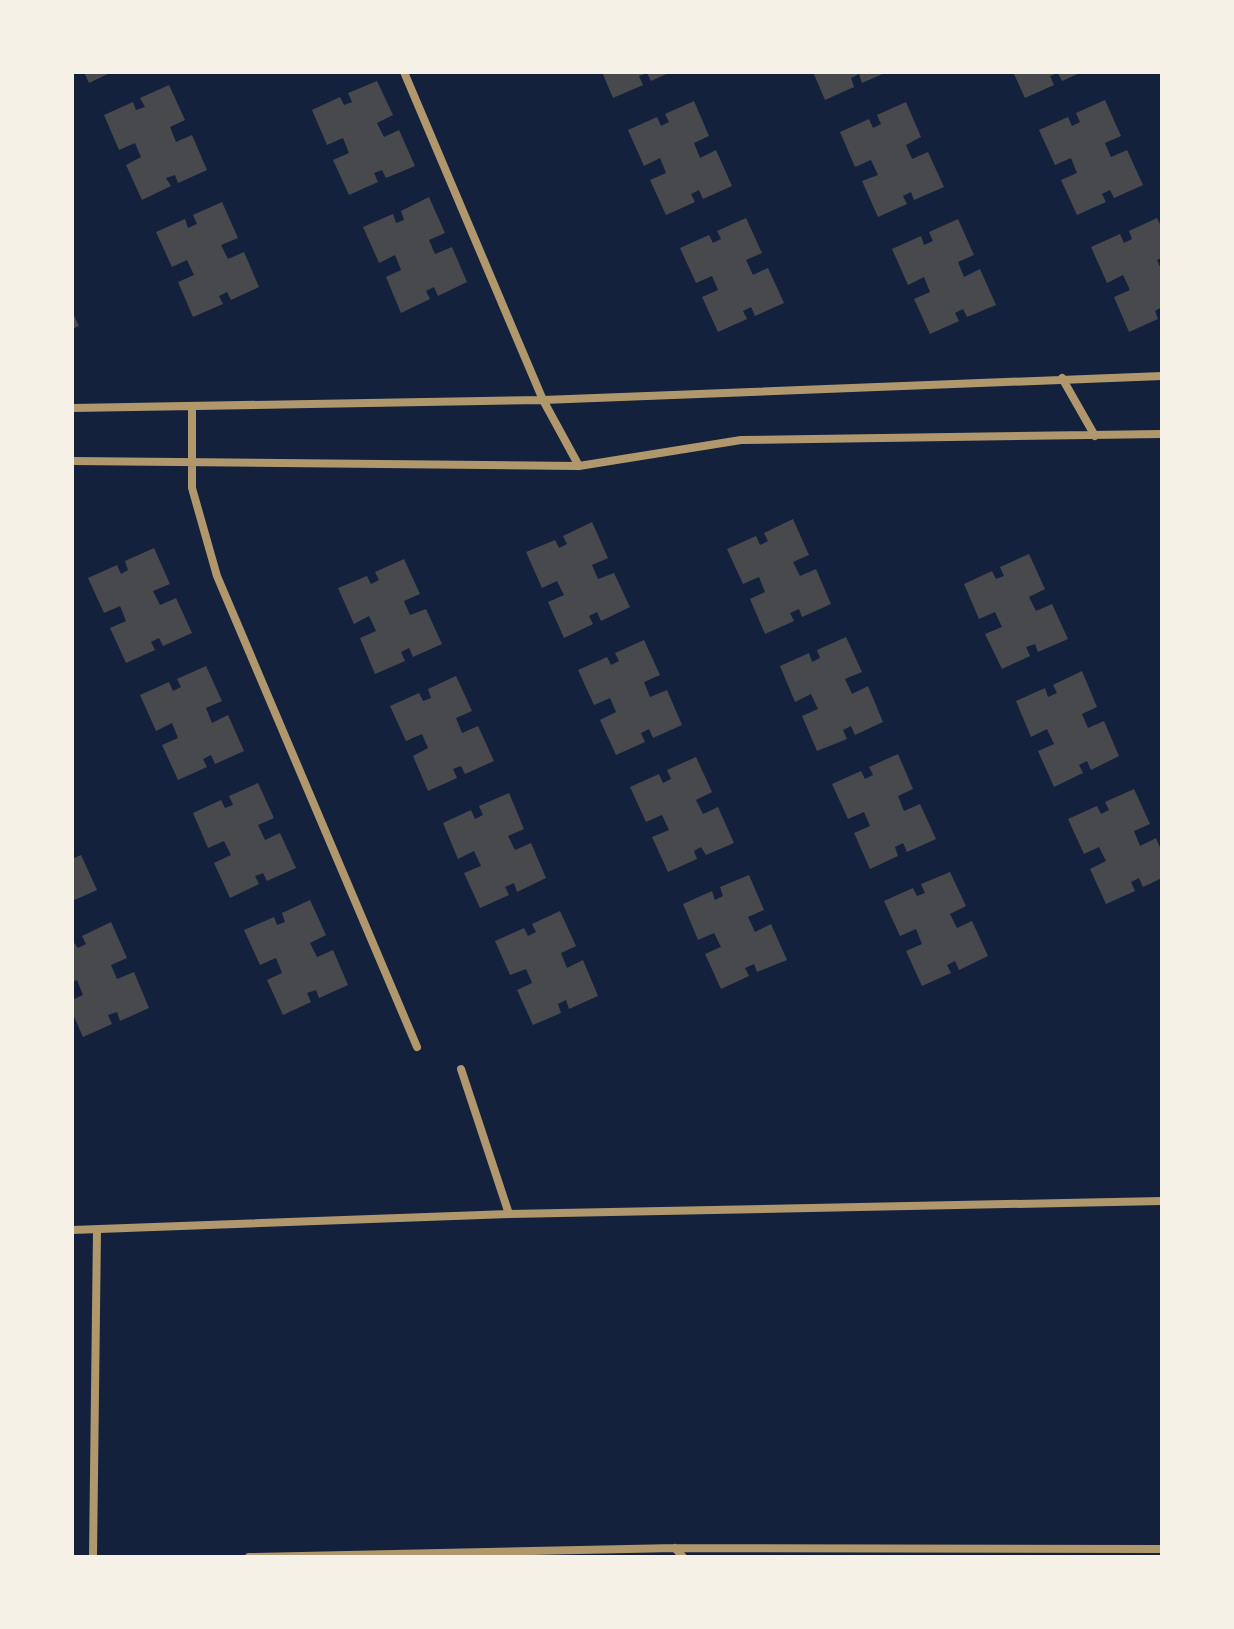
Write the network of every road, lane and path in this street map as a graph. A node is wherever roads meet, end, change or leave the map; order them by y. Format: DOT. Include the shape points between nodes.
graph roads {
  1 [pos="404,72"];
  2 [pos="1162,376"];
  3 [pos="1062,378"];
  4 [pos="543,400"];
  5 [pos="192,406"];
  6 [pos="72,408"];
  7 [pos="1162,434"];
  8 [pos="1095,436"];
  9 [pos="72,461"];
  10 [pos="192,462"];
  11 [pos="579,466"];
  12 [pos="417,1047"];
  13 [pos="461,1069"];
  14 [pos="1162,1201"];
  15 [pos="509,1214"];
  16 [pos="72,1230"];
  17 [pos="97,1230"];
  18 [pos="675,1548"];
  19 [pos="1162,1549"];
  20 [pos="93,1557"];
  21 [pos="249,1557"];
  22 [pos="270,1557"];
  23 [pos="683,1557"];
  1 -- 4 [label="street"];
  2 -- 3 [label="street"];
  3 -- 4 [label="street"];
  3 -- 8 [label="street"];
  4 -- 5 [label="street"];
  4 -- 11 [label="street"];
  5 -- 6 [label="street"];
  5 -- 10 [label="street"];
  7 -- 8 [label="street"];
  8 -- 11 [label="street" via="741,440"];
  9 -- 10 [label="street"];
  10 -- 11 [label="street"];
  10 -- 12 [label="street" via="192,488 217,576"];
  13 -- 15 [label="street"];
  14 -- 15 [label="street"];
  15 -- 17 [label="street"];
  16 -- 17 [label="street"];
  17 -- 20 [label="street"];
  18 -- 19 [label="street"];
  18 -- 22 [label="street"];
  18 -- 23 [label="street"];
  21 -- 22 [label="street"];
}
